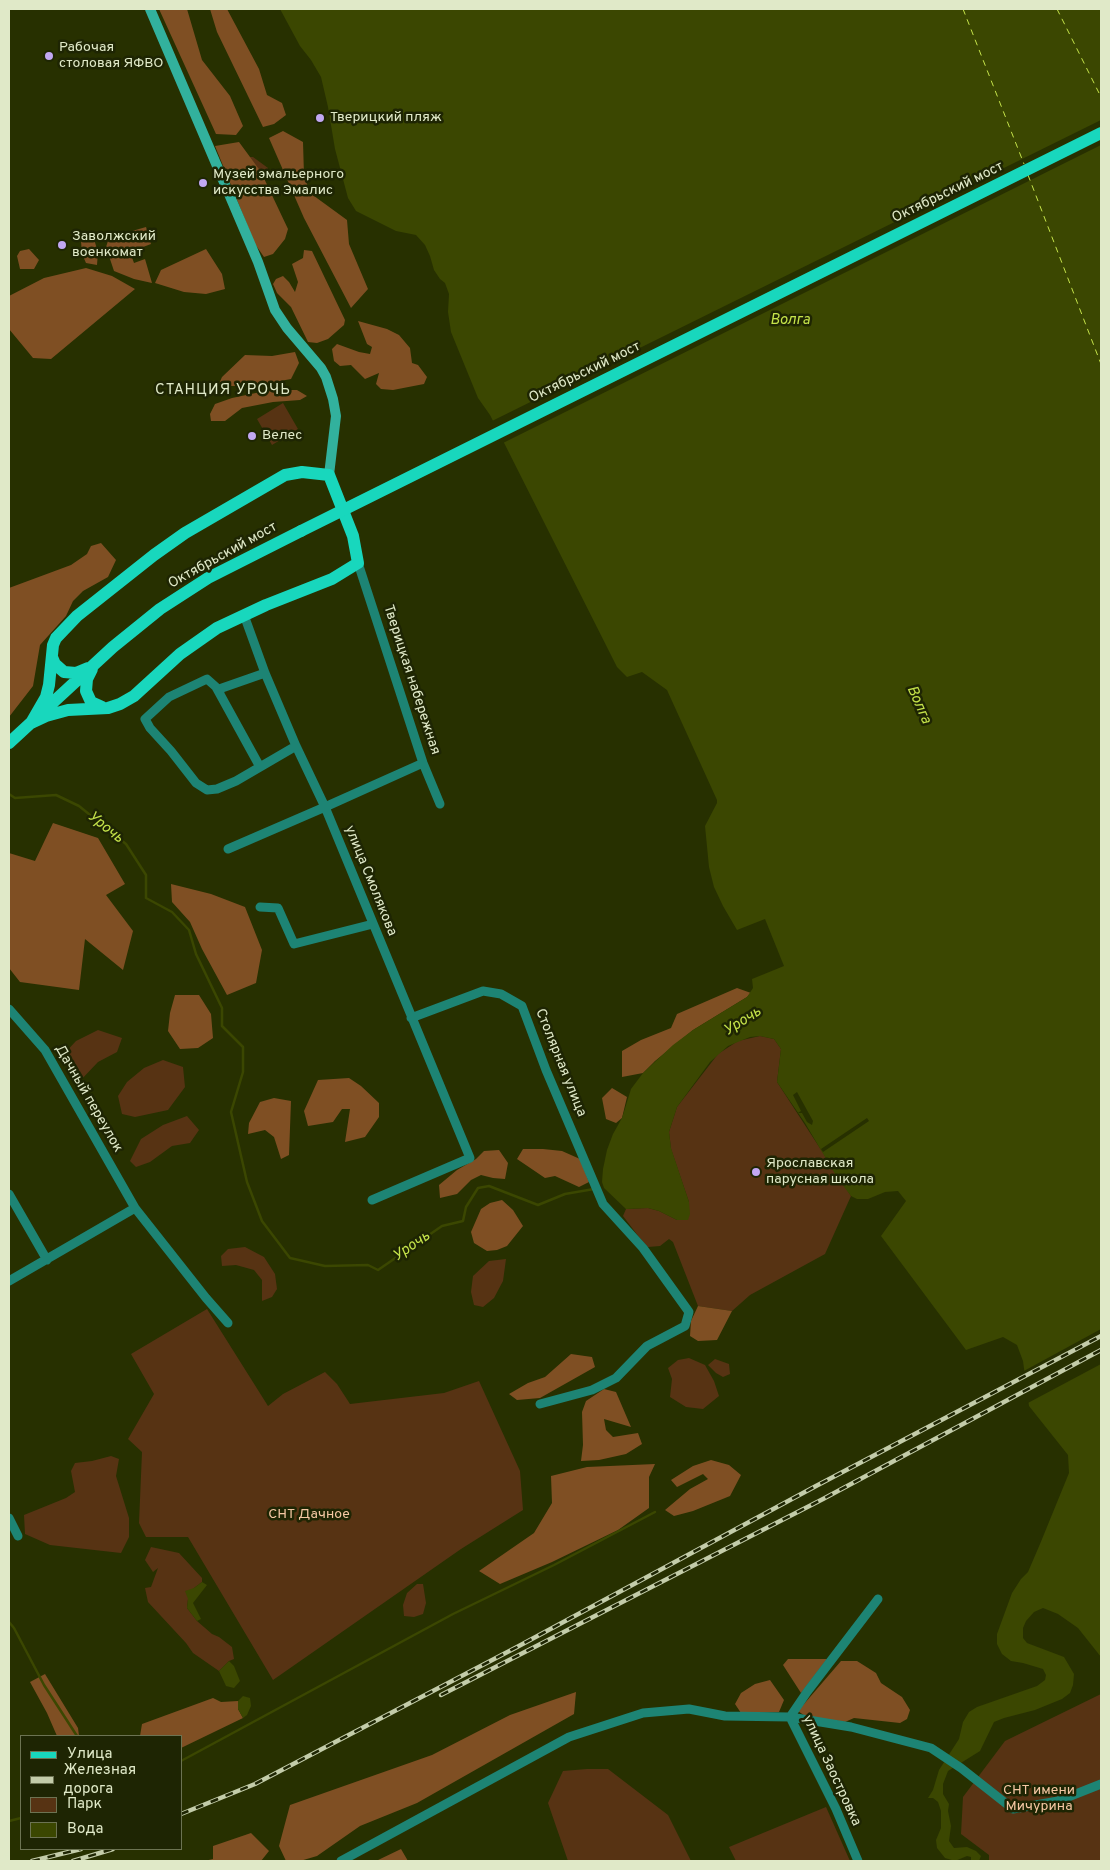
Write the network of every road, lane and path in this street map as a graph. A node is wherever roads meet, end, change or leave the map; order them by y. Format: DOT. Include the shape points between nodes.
graph roads {
  1 [pos="150,9"];
  2 [pos="1101,133"];
  3 [pos="329,475"];
  4 [pos="358,563"];
  5 [pos="244,614"];
  6 [pos="52,652"];
  7 [pos="96,663"];
  8 [pos="265,673"];
  9 [pos="218,692"];
  10 [pos="108,708"];
  11 [pos="31,723"];
  12 [pos="9,743"];
  13 [pos="296,746"];
  14 [pos="423,762"];
  15 [pos="260,767"];
  16 [pos="440,804"];
  17 [pos="325,807"];
  18 [pos="228,849"];
  19 [pos="260,907"];
  20 [pos="373,924"];
  21 [pos="9,1009"];
  22 [pos="412,1018"];
  23 [pos="9,1194"];
  24 [pos="372,1200"];
  25 [pos="135,1208"];
  26 [pos="46,1260"];
  27 [pos="9,1282"];
  28 [pos="228,1323"];
  29 [pos="540,1404"];
  30 [pos="9,1518"];
  31 [pos="18,1536"];
  32 [pos="878,1599"];
  33 [pos="790,1718"];
  34 [pos="1101,1784"];
  35 [pos="341,1861"];
  36 [pos="858,1861"];
  1 -- 3 [label="street" via="275,310 326,377 336,416"];
  2 -- 7 [label="main road, Октябрьский мост, bridge" via="232,566 186,592 136,627"];
  3 -- 4 [label="main road" via="353,536"];
  3 -- 6 [label="main road" via="302,472 285,475 185,533 77,616 56,638"];
  4 -- 5 [label="main road" via="321,584"];
  4 -- 14 [label="street, Тверицкая набережная"];
  5 -- 8 [label="street, улица Смолякова"];
  5 -- 10 [label="main road" via="196,642 127,701"];
  6 -- 7 [label="main road" via="54,664 64,672 76,673"];
  6 -- 11 [label="main road" via="46,697"];
  7 -- 10 [label="main road" via="87,679 86,691 96,706"];
  7 -- 11 [label="main road, Октябрьский мост"];
  8 -- 9 [label="street"];
  8 -- 13 [label="street, улица Смолякова"];
  9 -- 15 [label="street"];
  9 -- 15 [label="street" via="207,679 169,697 145,719 196,783 207,790 236,781"];
  10 -- 11 [label="main road" via="68,710"];
  11 -- 12 [label="main road, Октябрьский мост"];
  13 -- 15 [label="street"];
  13 -- 17 [label="street, улица Смолякова"];
  14 -- 16 [label="street, Тверицкая набережная"];
  14 -- 17 [label="street"];
  17 -- 18 [label="street"];
  17 -- 20 [label="street, улица Смолякова"];
  19 -- 20 [label="street" via="278,908 294,944"];
  20 -- 22 [label="street, улица Смолякова"];
  21 -- 25 [label="street, Дачный переулок" via="45,1050"];
  22 -- 24 [label="street, улица Смолякова" via="470,1158"];
  22 -- 29 [label="street, Столярная улица" via="483,991 501,994 522,1006 603,1204 643,1248 689,1312 685,1326 647,1346 616,1378 592,1390"];
  23 -- 26 [label="street"];
  25 -- 26 [label="street"];
  25 -- 28 [label="street, Дачный переулок"];
  26 -- 27 [label="street"];
  30 -- 31 [label="street"];
  32 -- 33 [label="street, улица Заостровка"];
  33 -- 34 [label="street" via="851,1728 936,1750 1013,1809 1058,1801"];
  33 -- 35 [label="street" via="725,1716 689,1709 643,1712 570,1737"];
  33 -- 36 [label="street, улица Заостровка"];
}
